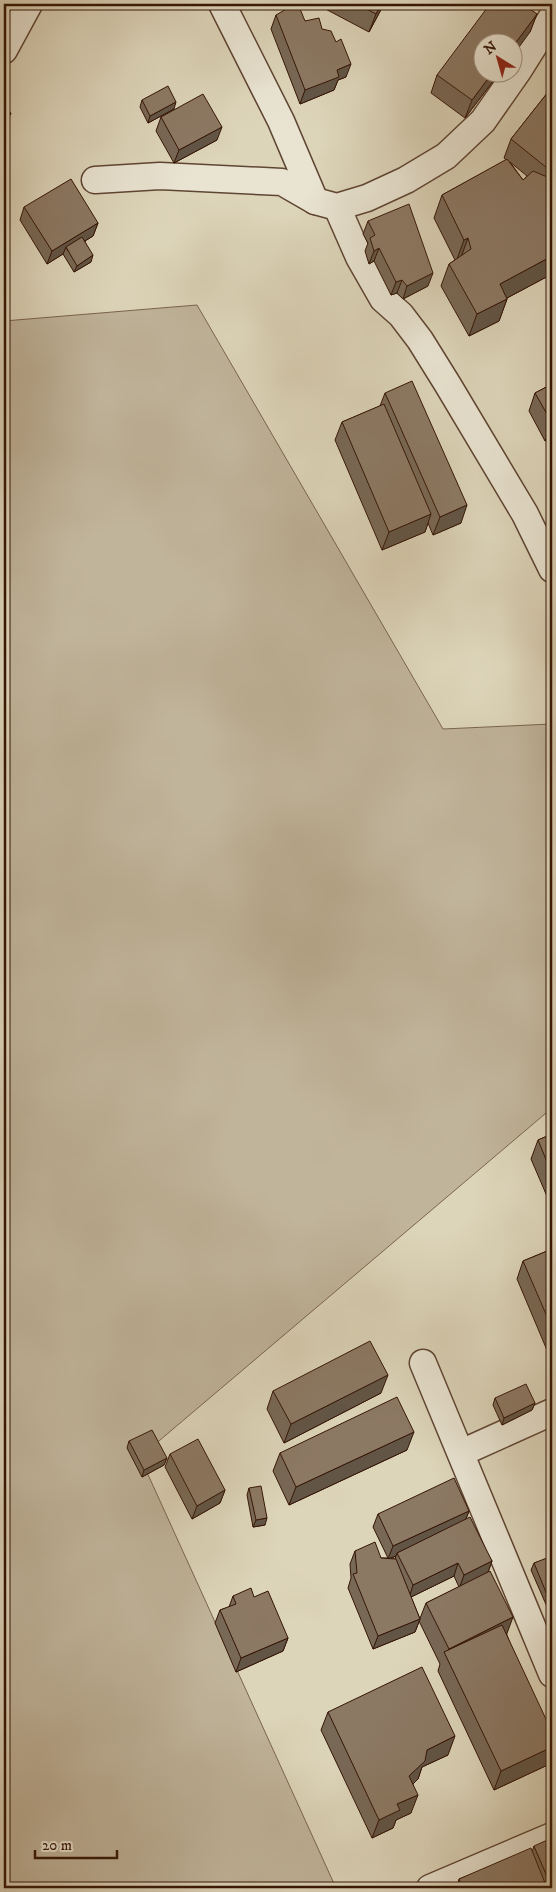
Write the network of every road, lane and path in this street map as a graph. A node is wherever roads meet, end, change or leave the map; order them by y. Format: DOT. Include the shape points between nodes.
graph roads {
  1 [pos="29,4"];
  2 [pos="222,4"];
  3 [pos="552,17"];
  4 [pos="4,50"];
  5 [pos="95,180"];
  6 [pos="326,204"];
  7 [pos="552,569"];
  8 [pos="423,1363"];
  9 [pos="552,1412"];
  10 [pos="461,1453"];
  11 [pos="552,1674"];
  12 [pos="552,1836"];
  13 [pos="430,1888"];
  1 -- 4 [label="street"];
  2 -- 6 [label="street"];
  3 -- 6 [label="street" via="483,122 446,156 367,198"];
  5 -- 6 [label="street" via="160,176 282,182"];
  6 -- 7 [label="street" via="383,299 401,315 420,340 448,385 525,514"];
  8 -- 10 [label="street"];
  9 -- 10 [label="street"];
  10 -- 11 [label="street"];
  12 -- 13 [label="street"];
}
